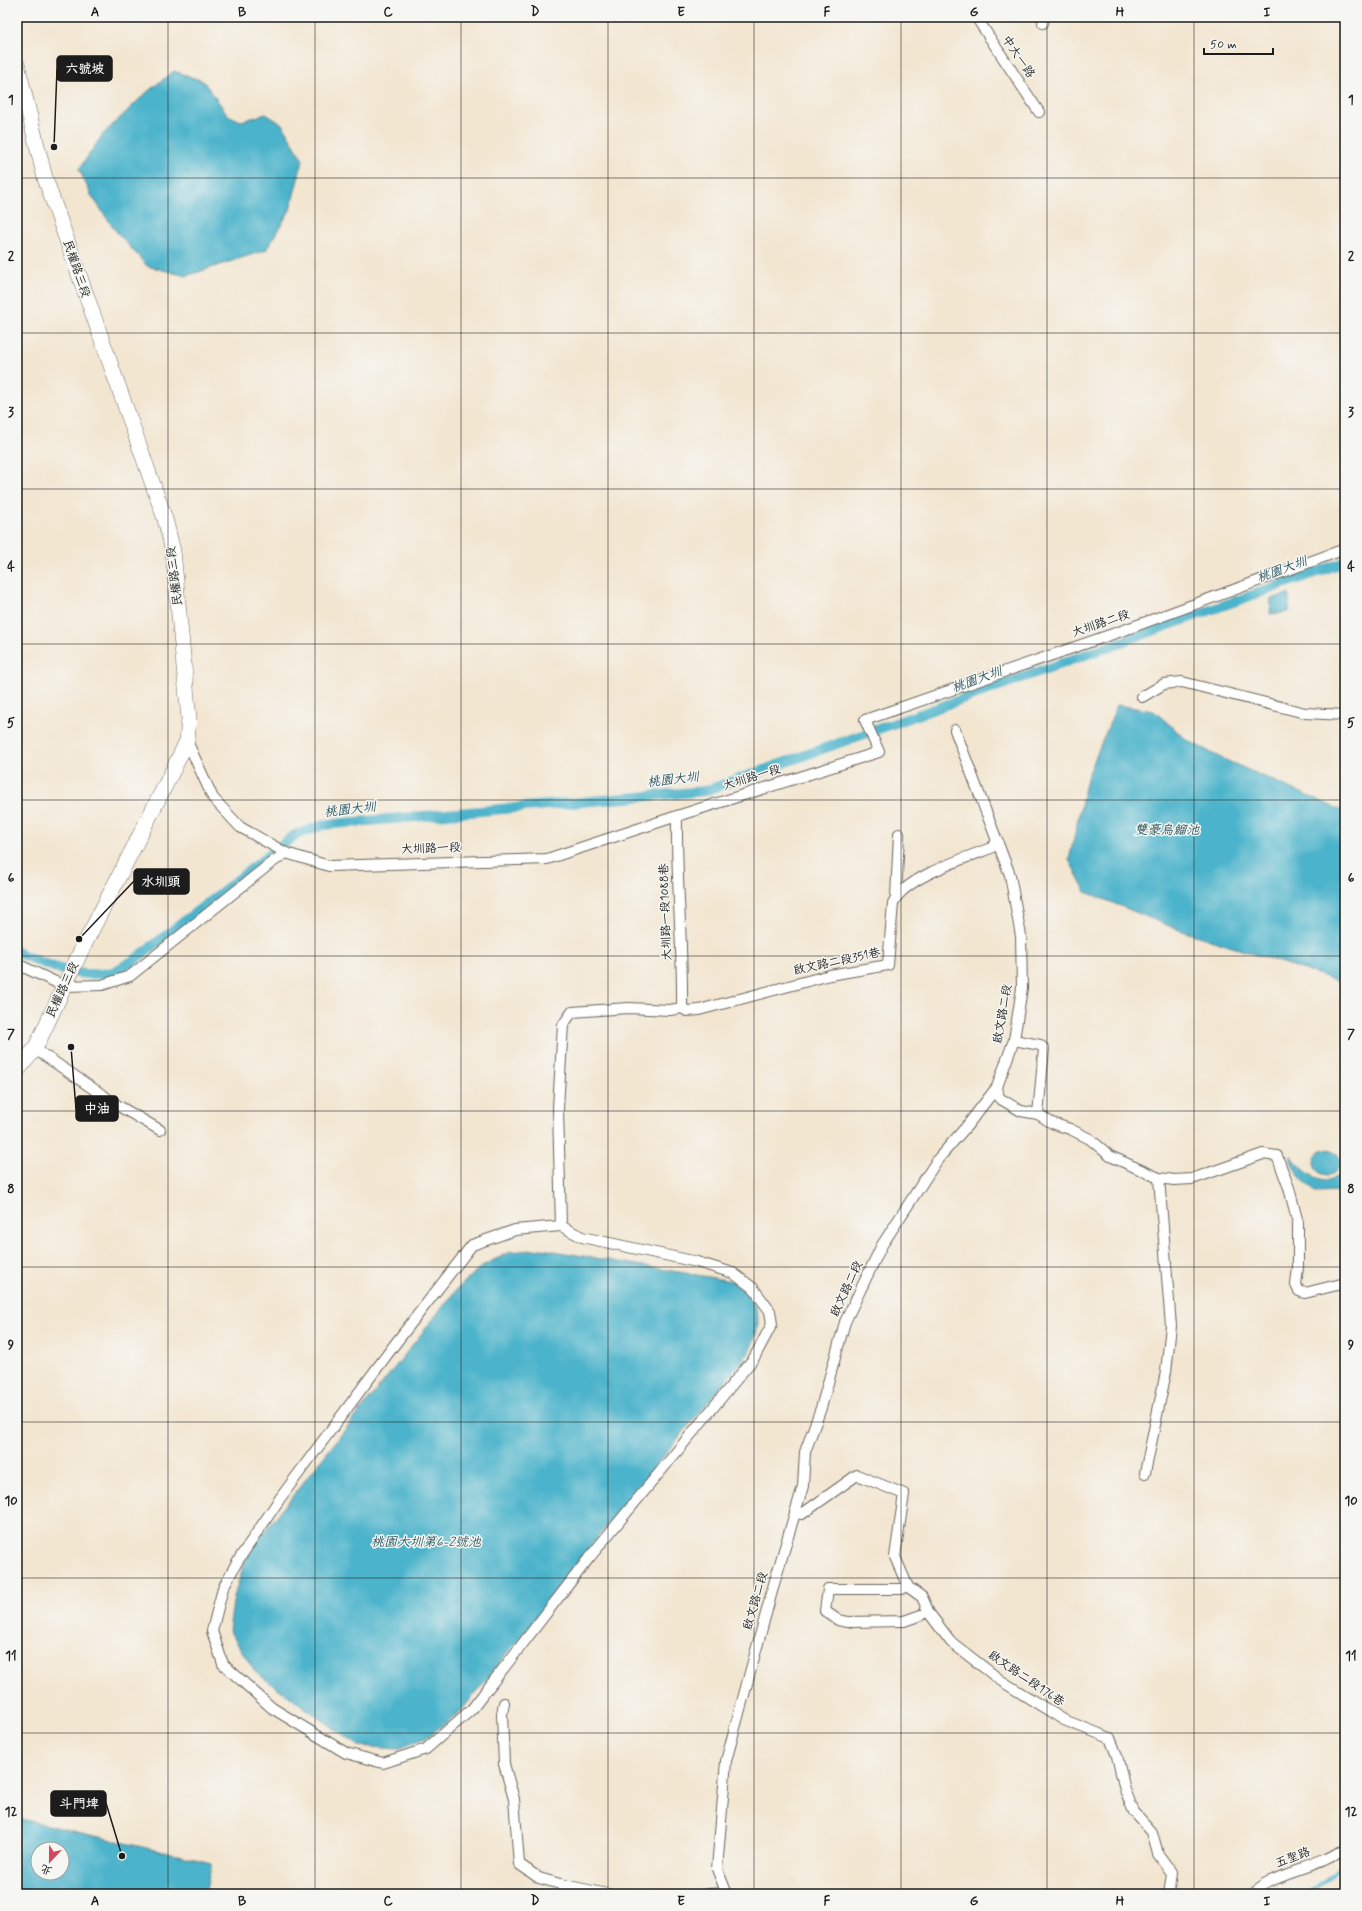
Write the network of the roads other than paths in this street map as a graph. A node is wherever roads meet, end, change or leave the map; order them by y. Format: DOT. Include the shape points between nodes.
graph roads {
  1 [pos="976,17"];
  2 [pos="17,64"];
  3 [pos="1039,112"];
  4 [pos="1345,549"];
  5 [pos="1142,697"];
  6 [pos="1345,715"];
  7 [pos="955,730"];
  8 [pos="187,741"];
  9 [pos="879,752"];
  10 [pos="677,816"];
  11 [pos="899,834"];
  12 [pos="998,841"];
  13 [pos="285,852"];
  14 [pos="896,897"];
  15 [pos="17,964"];
  16 [pos="64,986"];
  17 [pos="682,1008"];
  18 [pos="1014,1040"];
  19 [pos="35,1049"];
  20 [pos="17,1071"];
  21 [pos="996,1087"];
  22 [pos="1038,1114"];
  23 [pos="160,1130"];
  24 [pos="1159,1178"];
  25 [pos="562,1226"];
  26 [pos="1345,1283"];
  27 [pos="1145,1473"];
  28 [pos="795,1513"];
  29 [pos="902,1589"];
  30 [pos="921,1616"];
  31 [pos="504,1703"];
  32 [pos="1345,1848"];
  33 [pos="726,1893"];
  34 [pos="607,1894"];
  35 [pos="707,1894"];
  36 [pos="1169,1894"];
  37 [pos="1251,1894"];
  1 -- 3 [label="street, 中大一路"];
  2 -- 8 [label="street, 民權路三段" via="45,178 165,519 176,574 189,719"];
  4 -- 9 [label="street, 大圳路二段" via="1127,629 865,720"];
  5 -- 6 [label="street" via="1164,684 1182,682 1305,713"];
  7 -- 12 [label="street, 啟文路二段"];
  8 -- 13 [label="street, 大圳路一段" via="213,798 240,827"];
  8 -- 16 [label="street, 民權路三段"];
  9 -- 10 [label="street, 大圳路一段"];
  10 -- 13 [label="street, 大圳路一段" via="547,859 330,866"];
  10 -- 17 [label="street, 大圳路一段1088巷"];
  11 -- 14 [label="street"];
  12 -- 14 [label="street" via="991,848 922,878"];
  12 -- 18 [label="street, 啟文路二段" via="1010,875 1021,936 1022,988"];
  13 -- 16 [label="street" via="130,976 102,985"];
  14 -- 17 [label="street, 啟文路二段351巷" via="893,903 888,965 830,975 699,1010 687,1011"];
  15 -- 16 [label="street"];
  16 -- 19 [label="street, 民權路三段"];
  17 -- 25 [label="street" via="572,1012 563,1025 558,1108"];
  18 -- 21 [label="street, 啟文路二段"];
  18 -- 22 [label="street" via="1040,1045 1044,1049"];
  19 -- 20 [label="street, 民權路三段"];
  19 -- 23 [label="street"];
  21 -- 22 [label="street" via="999,1098 1021,1111"];
  21 -- 28 [label="street, 啟文路二段" via="938,1159 882,1245 845,1322 821,1408 805,1452 803,1486"];
  22 -- 24 [label="street" via="1052,1123 1090,1139 1124,1164"];
  24 -- 26 [label="street" via="1192,1178 1263,1154 1277,1156 1298,1223 1296,1285 1299,1291 1305,1293"];
  24 -- 27 [label="street" via="1171,1326 1166,1372"];
  25 -- 25 [label="street" via="582,1237 697,1262 733,1273 753,1288 770,1311 772,1324 754,1358 589,1558 472,1709 426,1749 383,1763 346,1753 272,1708 223,1664 212,1631 223,1588 237,1562 281,1497 472,1245 515,1230"];
  28 -- 33 [label="street, 啟文路二段" via="726,1761 717,1869"];
  28 -- 36 [label="street, 啟文路二段176巷" via="802,1514 857,1474 904,1494 895,1557 908,1587 922,1597 929,1613 951,1642 1000,1680 1064,1720 1110,1738 1134,1812 1152,1832 1158,1854 1172,1873"];
  29 -- 30 [label="street" via="828,1589 825,1611 838,1620 848,1622 904,1621"];
  31 -- 34 [label="street" via="504,1764 514,1799 519,1864 539,1878"];
  32 -- 37 [label="street, 五聖路" via="1314,1865 1268,1882"];
  33 -- 35 [label="street"];
}
